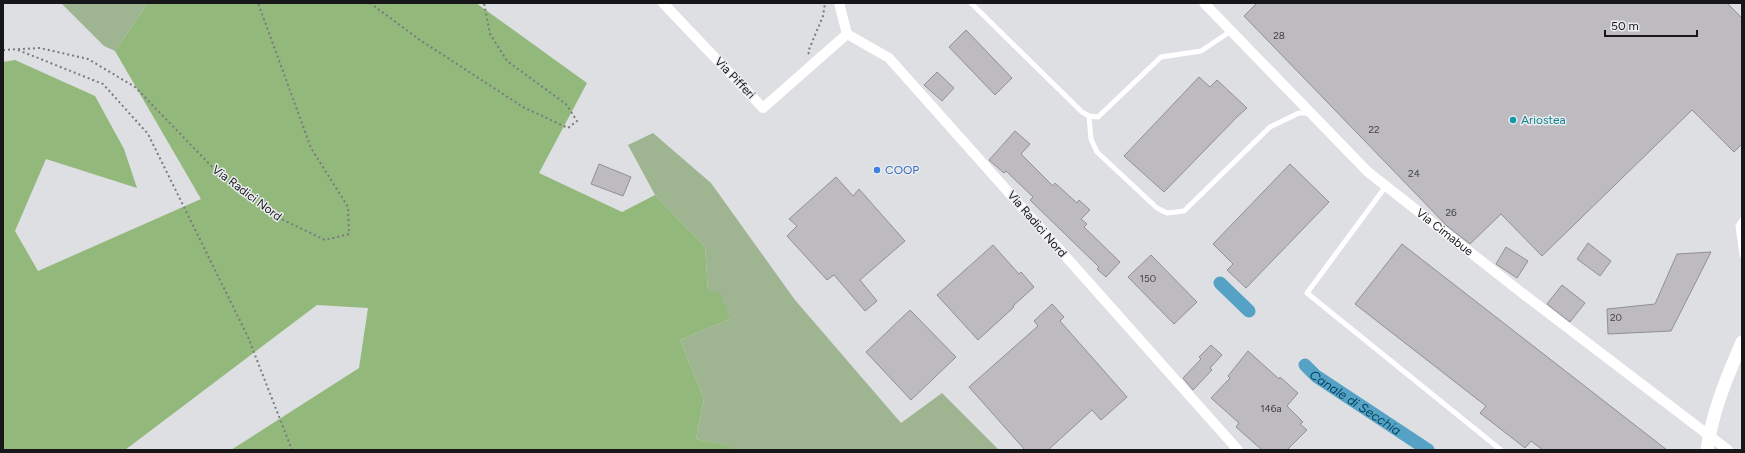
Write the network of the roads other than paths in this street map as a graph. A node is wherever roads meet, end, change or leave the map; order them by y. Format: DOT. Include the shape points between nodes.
graph roads {
  1 [pos="663,3"];
  2 [pos="839,3"];
  3 [pos="971,3"];
  4 [pos="1204,3"];
  5 [pos="1231,31"];
  6 [pos="847,34"];
  7 [pos="1310,113"];
  8 [pos="1089,116"];
  9 [pos="1386,186"];
  10 [pos="1742,220"];
  11 [pos="1742,255"];
  12 [pos="1742,342"];
  13 [pos="1709,435"];
  14 [pos="1238,450"];
  15 [pos="1501,450"];
  16 [pos="1706,450"];
  17 [pos="1728,450"];
  1 -- 6 [label="street, Via Pifferi" via="763,108"];
  2 -- 6 [label="street"];
  3 -- 8 [label="lane"];
  4 -- 5 [label="street, Via Cimabue"];
  5 -- 7 [label="street, Via Cimabue"];
  5 -- 8 [label="lane" via="1201,51 1161,57 1098,117"];
  6 -- 14 [label="street, Via Radici Nord" via="890,58"];
  7 -- 8 [label="lane" via="1299,113 1270,127 1184,211 1167,213 1157,208 1097,152 1092,139"];
  7 -- 9 [label="street, Via Cimabue" via="1368,172"];
  9 -- 13 [label="street, Via Cimabue"];
  9 -- 15 [label="lane" via="1307,293"];
  10 -- 11 [label="lane" via="1738,226"];
  12 -- 13 [label="street" via="1726,379"];
  13 -- 16 [label="street"];
  13 -- 17 [label="street, Via Cimabue"];
}
